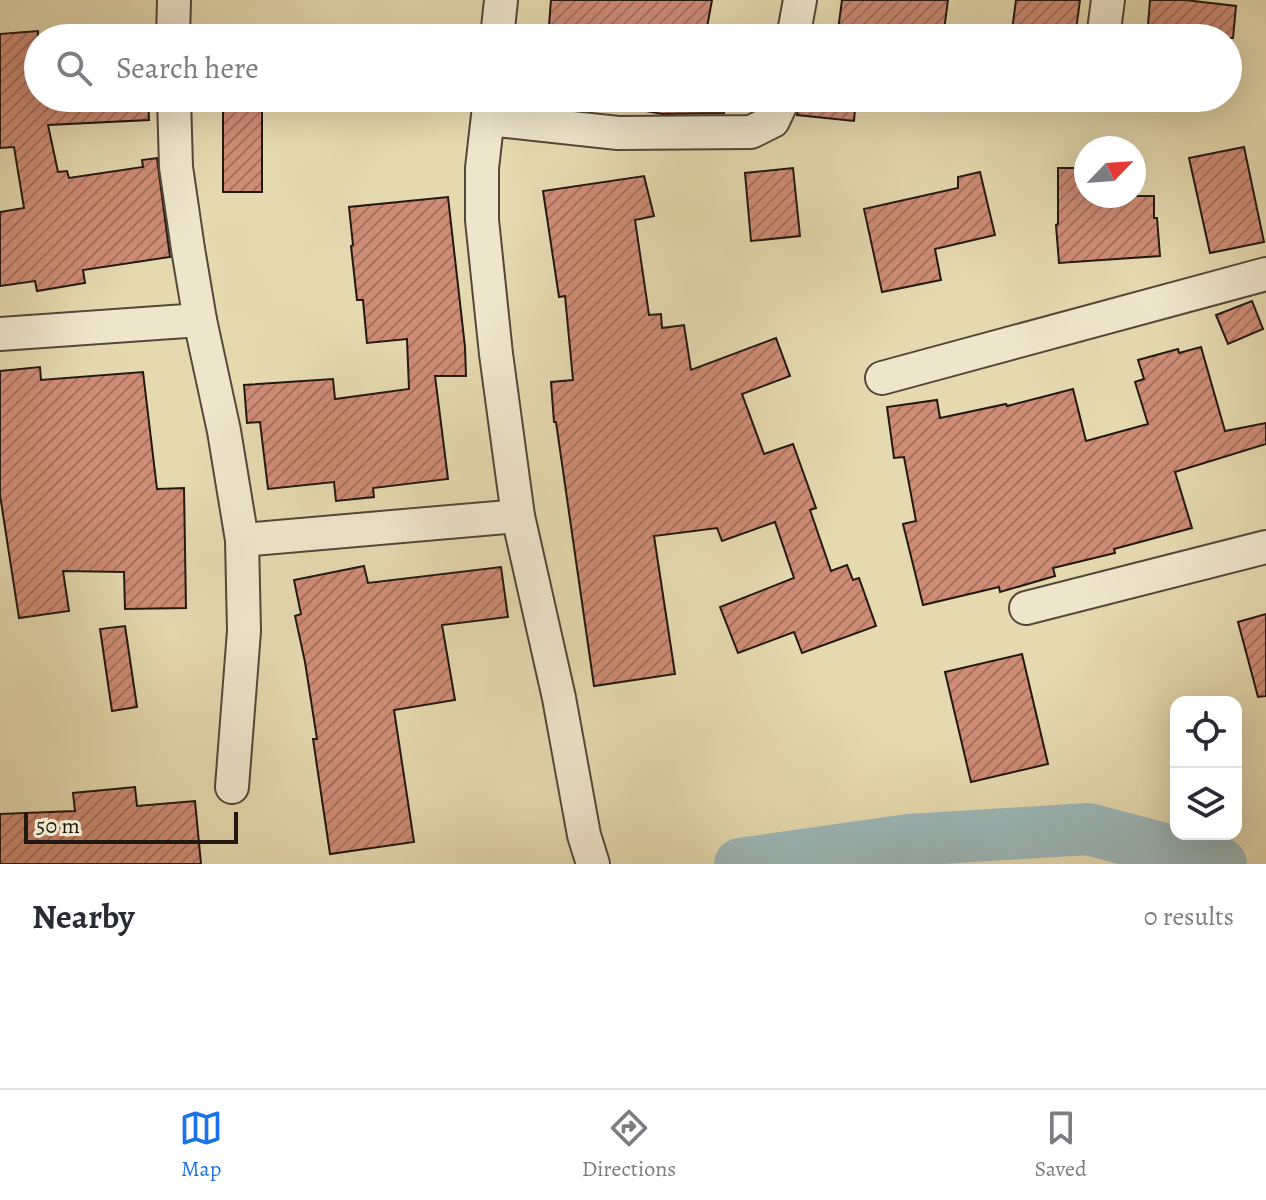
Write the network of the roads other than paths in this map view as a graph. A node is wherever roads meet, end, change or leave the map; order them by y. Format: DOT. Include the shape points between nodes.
graph roads {
  1 [pos="174,0"];
  2 [pos="501,0"];
  3 [pos="800,0"];
  4 [pos="1108,0"];
  5 [pos="173,24"];
  6 [pos="498,24"];
  7 [pos="796,24"];
  8 [pos="1105,24"];
  9 [pos="174,112"];
  10 [pos="489,112"];
  11 [pos="505,112"];
  12 [pos="777,112"];
  13 [pos="1266,274"];
  14 [pos="200,320"];
  15 [pos="0,334"];
  16 [pos="882,378"];
  17 [pos="518,516"];
  18 [pos="242,540"];
  19 [pos="1266,547"];
  20 [pos="1026,608"];
  21 [pos="232,787"];
  22 [pos="589,850"];
  1 -- 5 [label="street"];
  2 -- 6 [label="street"];
  3 -- 7 [label="street"];
  4 -- 8 [label="street"];
  9 -- 14 [label="street" via="176,167"];
  10 -- 17 [label="street" via="482,220"];
  11 -- 12 [label="street" via="618,133 751,132 773,121"];
  13 -- 16 [label="street"];
  14 -- 15 [label="street"];
  14 -- 18 [label="street"];
  17 -- 18 [label="street"];
  17 -- 22 [label="street"];
  18 -- 21 [label="street" via="244,631"];
  19 -- 20 [label="street"];
}
